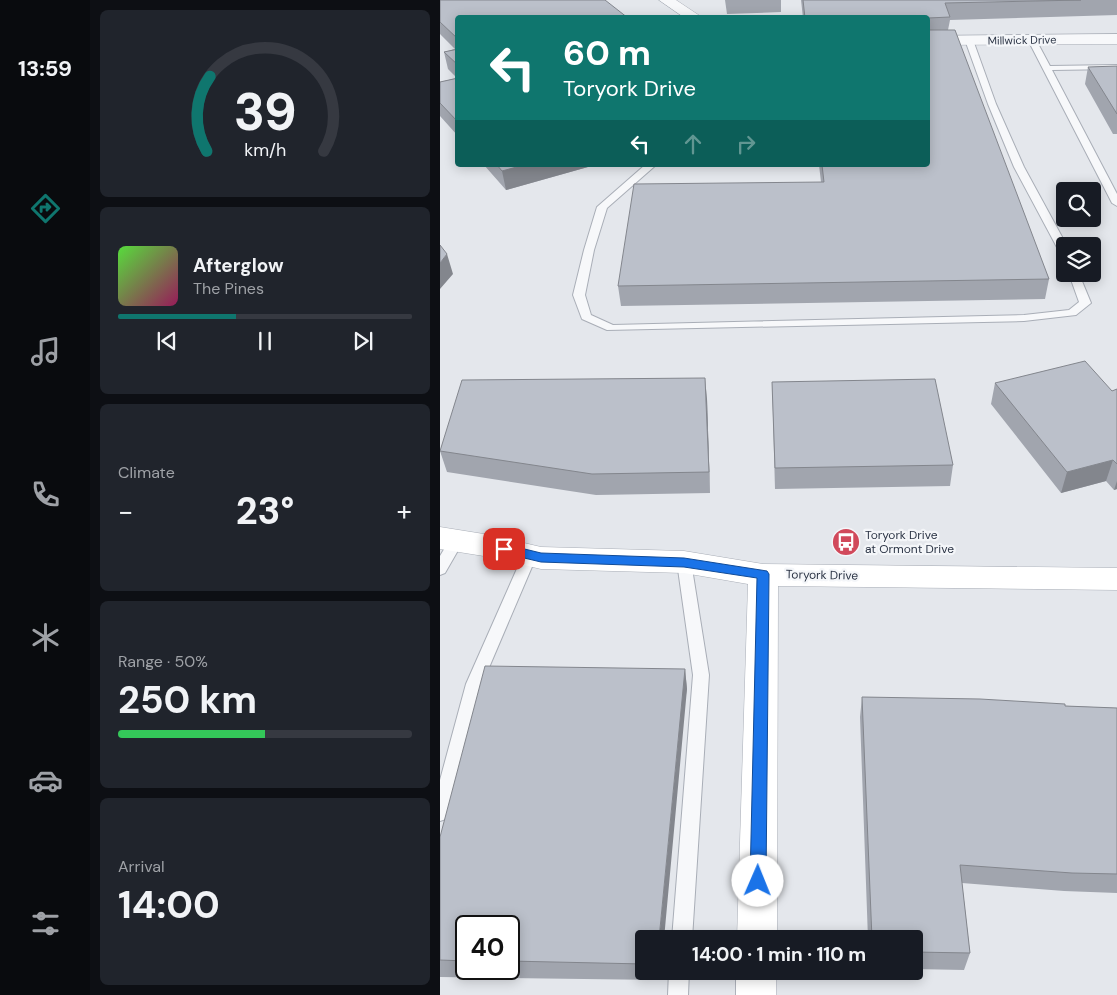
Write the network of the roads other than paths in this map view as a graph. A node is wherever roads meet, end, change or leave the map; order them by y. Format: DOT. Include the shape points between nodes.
graph roads {
  1 [pos="666,0"];
  2 [pos="691,15"];
  3 [pos="1117,38"];
  4 [pos="969,40"];
  5 [pos="1032,40"];
  6 [pos="930,41"];
  7 [pos="1117,67"];
  8 [pos="1047,68"];
  9 [pos="649,167"];
  10 [pos="1117,203"];
  11 [pos="1056,237"];
  12 [pos="1077,282"];
  13 [pos="448,539"];
  14 [pos="530,555"];
  15 [pos="684,562"];
  16 [pos="440,568"];
  17 [pos="763,574"];
  18 [pos="1117,579"];
  19 [pos="440,813"];
  20 [pos="683,930"];
  21 [pos="757,930"];
  22 [pos="679,980"];
  23 [pos="756,980"];
  24 [pos="678,995"];
  25 [pos="756,995"];
  1 -- 2 [label="street"];
  3 -- 5 [label="street, Millwick Drive"];
  4 -- 5 [label="street, Millwick Drive"];
  4 -- 6 [label="street, Millwick Drive"];
  4 -- 11 [label="lane" via="1019,166"];
  5 -- 8 [label="lane"];
  7 -- 8 [label="lane"];
  8 -- 10 [label="lane" via="1105,172"];
  9 -- 12 [label="lane" via="602,207 589,250 579,295 586,318 611,328 1024,318 1072,314 1085,304"];
  13 -- 14 [label="street, Toryork Drive"];
  13 -- 16 [label="lane"];
  14 -- 15 [label="street, Toryork Drive"];
  14 -- 19 [label="lane" via="474,684"];
  15 -- 17 [label="street, Toryork Drive"];
  15 -- 20 [label="lane" via="701,675"];
  17 -- 18 [label="street, Toryork Drive"];
  17 -- 21 [label="street"];
  22 -- 24 [label="lane"];
  23 -- 25 [label="street"];
}
